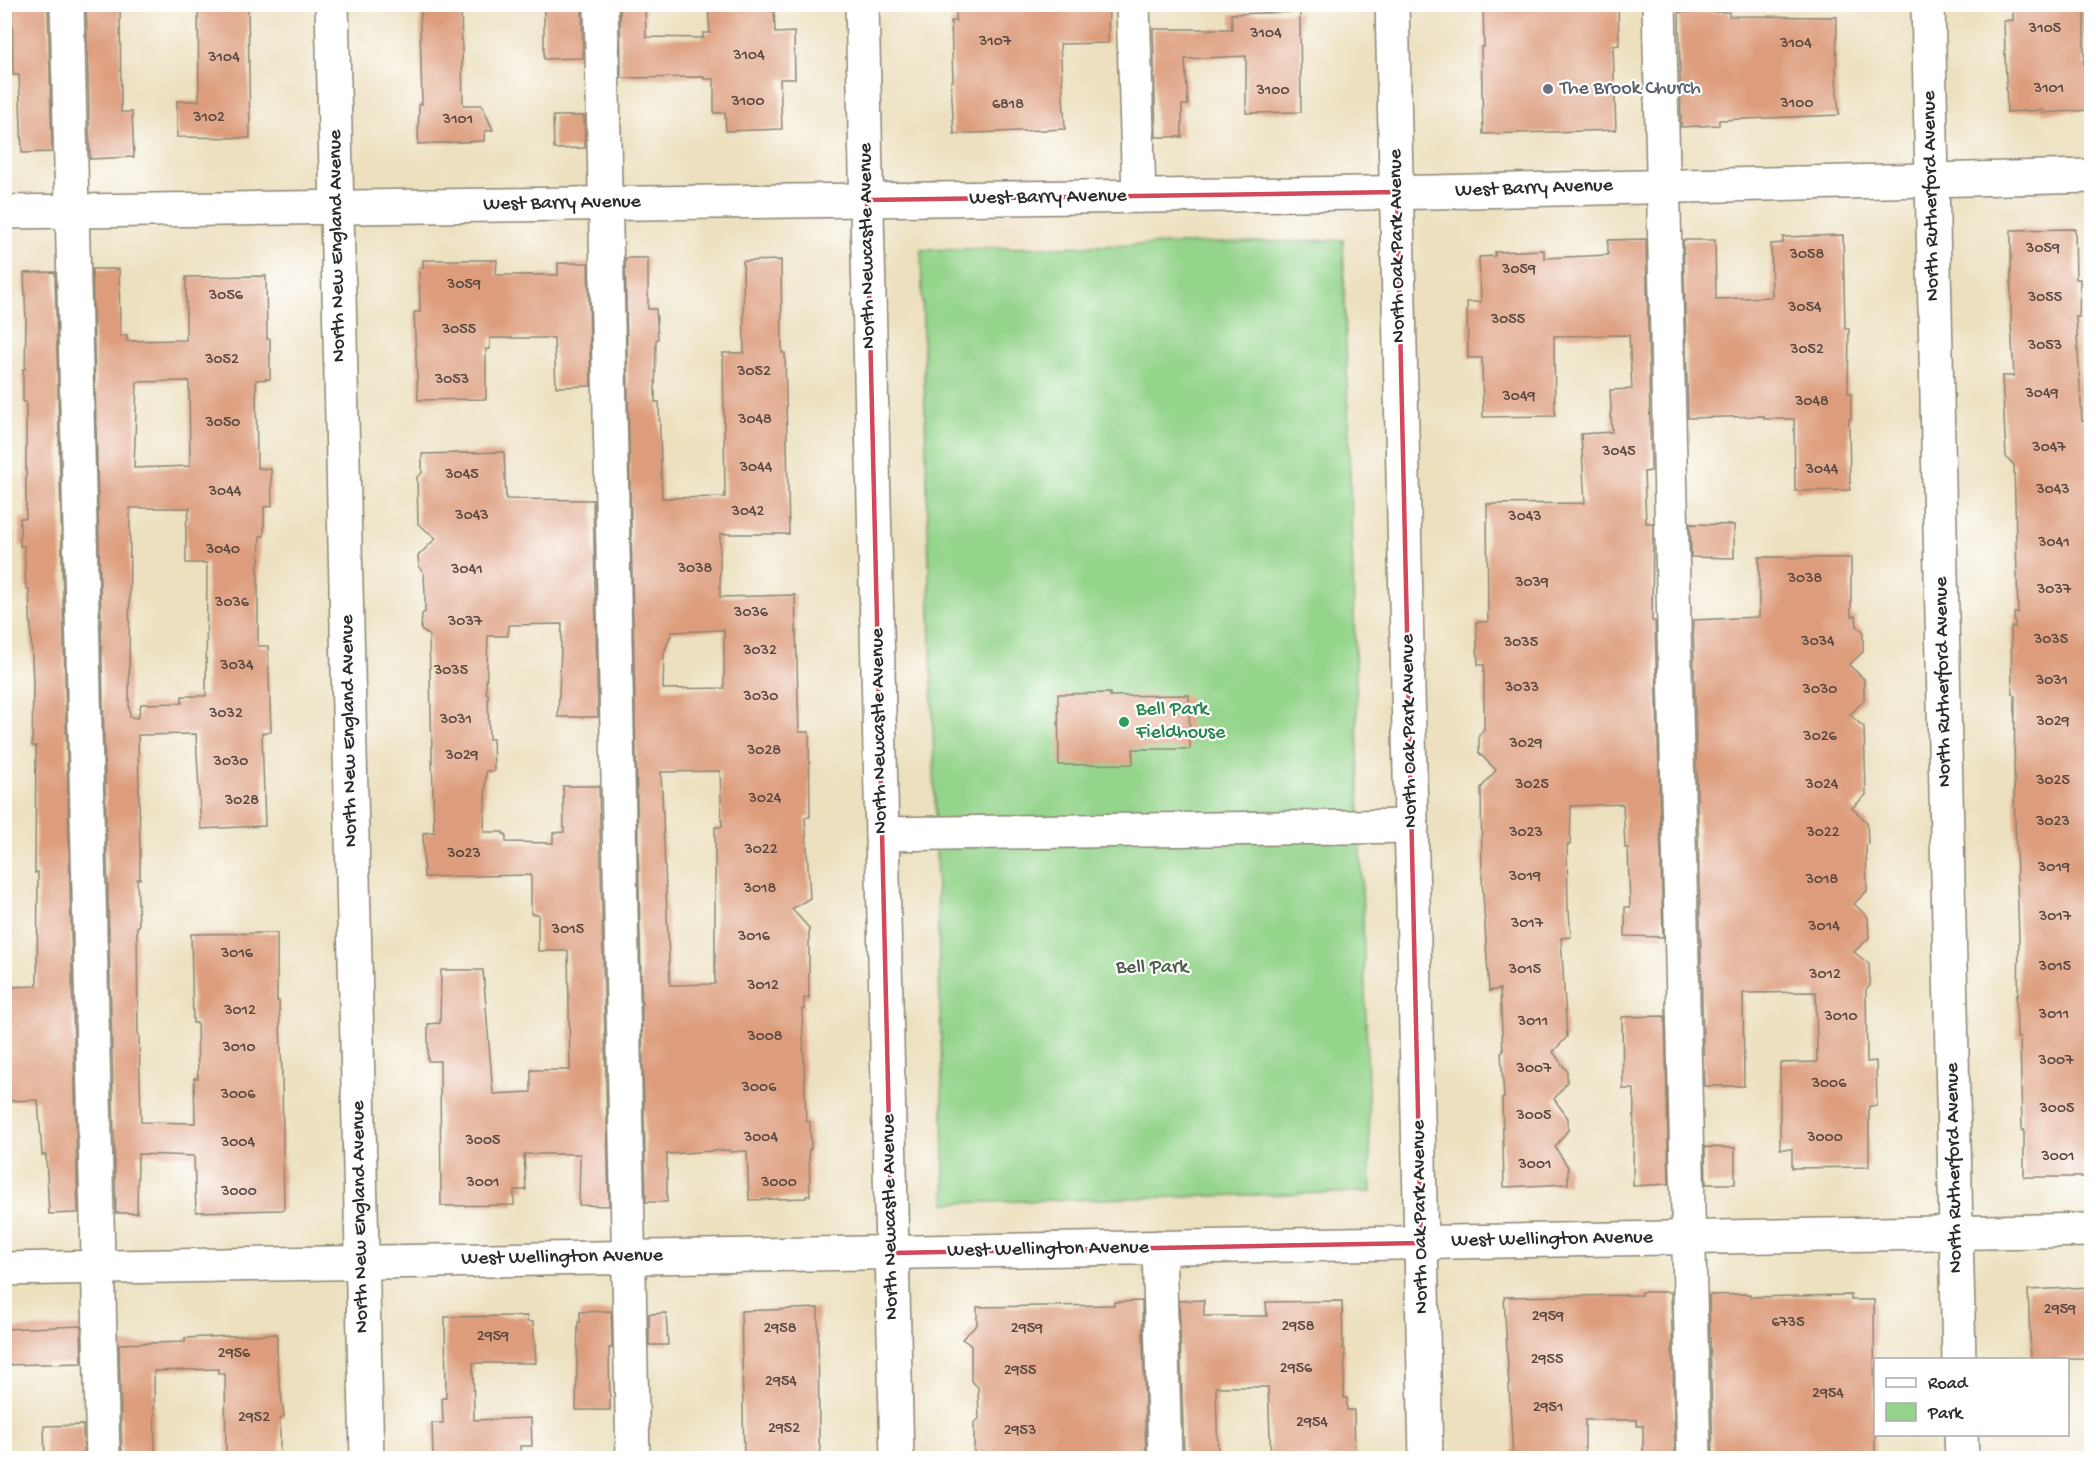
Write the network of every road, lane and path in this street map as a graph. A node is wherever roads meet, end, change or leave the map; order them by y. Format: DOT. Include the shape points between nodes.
graph roads {
  1 [pos="67,4"];
  2 [pos="332,4"];
  3 [pos="601,4"];
  4 [pos="862,4"];
  5 [pos="1133,4"];
  6 [pos="1392,4"];
  7 [pos="1659,4"];
  8 [pos="1928,4"];
  9 [pos="2091,176"];
  10 [pos="1932,180"];
  11 [pos="1663,186"];
  12 [pos="1397,192"];
  13 [pos="1139,196"];
  14 [pos="867,200"];
  15 [pos="605,203"];
  16 [pos="337,206"];
  17 [pos="72,211"];
  18 [pos="4,212"];
  19 [pos="1412,826"];
  20 [pos="882,834"];
  21 [pos="2091,1230"];
  22 [pos="1956,1233"];
  23 [pos="1688,1238"];
  24 [pos="1421,1243"];
  25 [pos="1159,1247"];
  26 [pos="892,1253"];
  27 [pos="627,1257"];
  28 [pos="362,1262"];
  29 [pos="98,1267"];
  30 [pos="4,1269"];
  31 [pos="1959,1358"];
  32 [pos="1961,1436"];
  33 [pos="103,1458"];
  34 [pos="367,1458"];
  35 [pos="633,1458"];
  36 [pos="897,1458"];
  37 [pos="1165,1458"];
  38 [pos="1426,1458"];
  39 [pos="1694,1458"];
  40 [pos="1962,1458"];
  1 -- 17 [label="street"];
  2 -- 16 [label="street, North New England Avenue"];
  3 -- 15 [label="street"];
  4 -- 14 [label="street, North Newcastle Avenue"];
  5 -- 13 [label="street"];
  6 -- 12 [label="street, North Oak Park Avenue"];
  7 -- 11 [label="street"];
  8 -- 10 [label="street, North Rutherford Avenue"];
  9 -- 10 [label="street, West Barry Avenue"];
  10 -- 11 [label="street, West Barry Avenue"];
  10 -- 22 [label="street, North Rutherford Avenue"];
  11 -- 12 [label="street, West Barry Avenue"];
  11 -- 23 [label="street"];
  12 -- 13 [label="street, West Barry Avenue"];
  12 -- 19 [label="street, North Oak Park Avenue"];
  13 -- 14 [label="street, West Barry Avenue"];
  14 -- 15 [label="street, West Barry Avenue"];
  14 -- 20 [label="street, North Newcastle Avenue"];
  15 -- 16 [label="street, West Barry Avenue"];
  15 -- 27 [label="street"];
  16 -- 17 [label="street, West Barry Avenue"];
  16 -- 28 [label="street, North New England Avenue"];
  17 -- 18 [label="street, West Barry Avenue"];
  17 -- 29 [label="street"];
  19 -- 20 [label="street"];
  19 -- 24 [label="street, North Oak Park Avenue"];
  20 -- 26 [label="street, North Newcastle Avenue"];
  21 -- 22 [label="street, West Wellington Avenue"];
  22 -- 23 [label="street, West Wellington Avenue"];
  22 -- 31 [label="street, North Rutherford Avenue"];
  23 -- 24 [label="street, West Wellington Avenue"];
  23 -- 39 [label="street"];
  24 -- 25 [label="street, West Wellington Avenue"];
  24 -- 38 [label="street, North Oak Park Avenue"];
  25 -- 26 [label="street, West Wellington Avenue"];
  25 -- 37 [label="street"];
  26 -- 27 [label="street, West Wellington Avenue"];
  26 -- 36 [label="street, North Newcastle Avenue"];
  27 -- 28 [label="street, West Wellington Avenue"];
  27 -- 35 [label="street"];
  28 -- 29 [label="street, West Wellington Avenue"];
  28 -- 34 [label="street, North New England Avenue"];
  29 -- 30 [label="street, West Wellington Avenue"];
  29 -- 33 [label="street"];
  32 -- 40 [label="street"];
}
